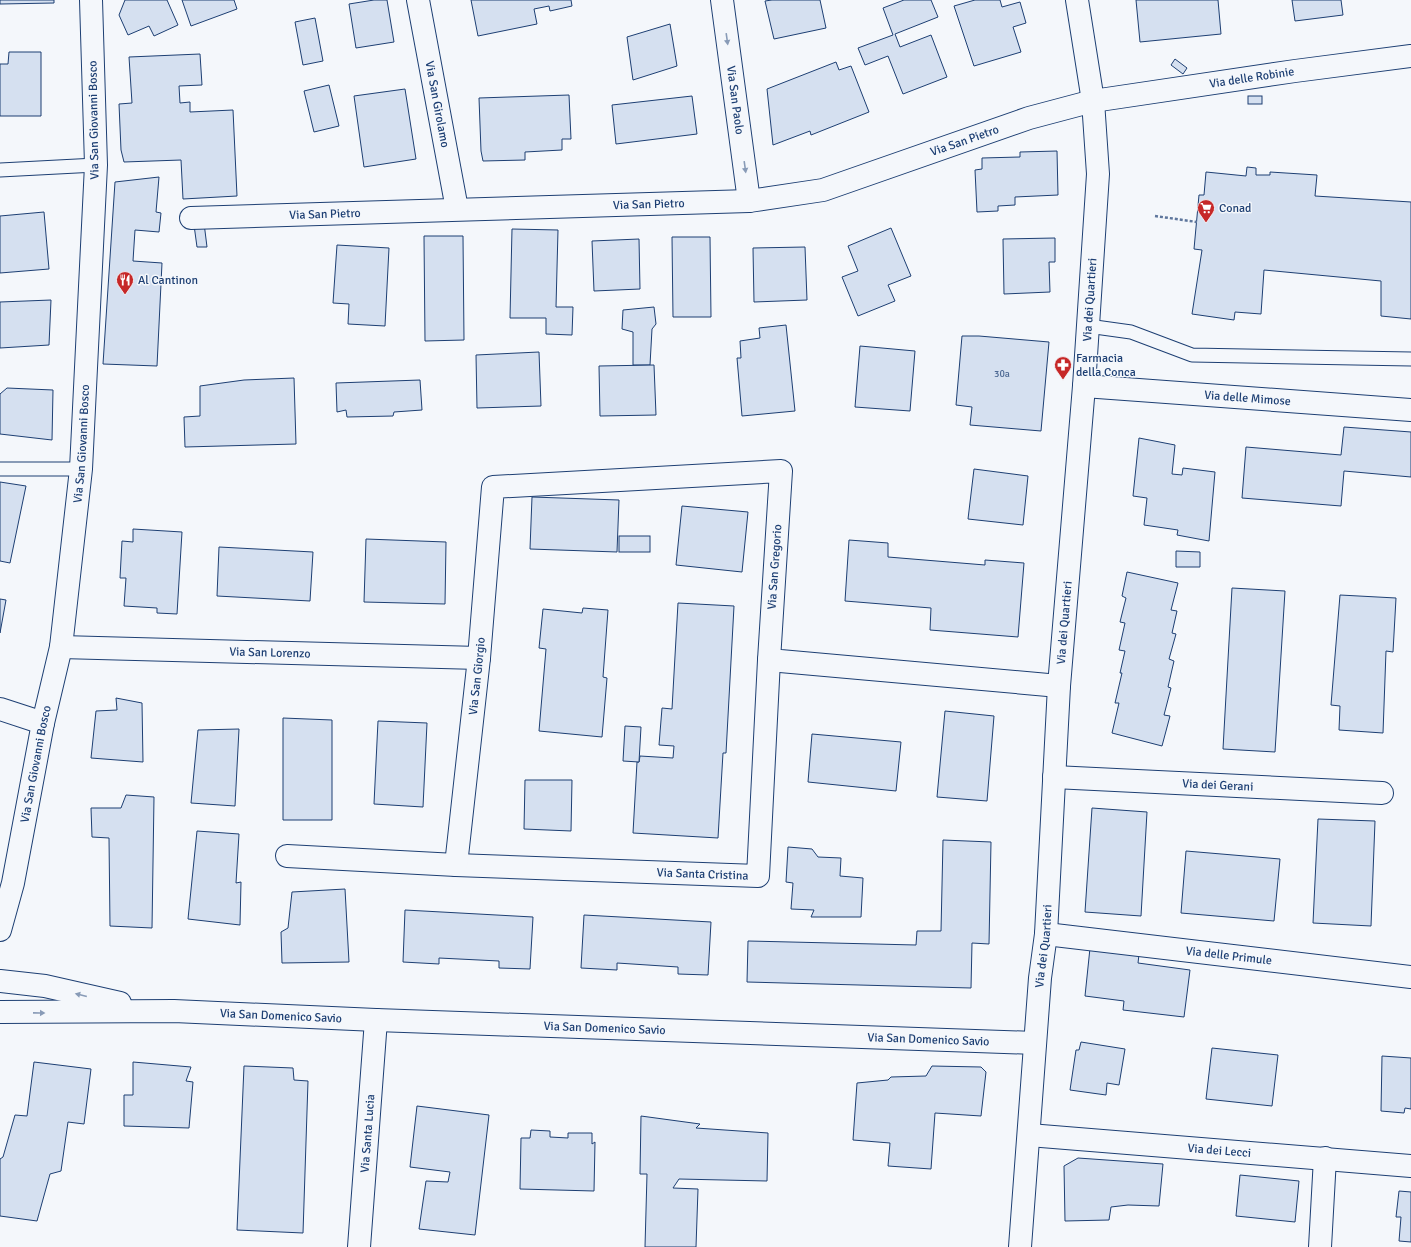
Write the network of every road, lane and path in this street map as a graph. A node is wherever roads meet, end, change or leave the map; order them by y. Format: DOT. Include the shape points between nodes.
graph roads {
  1 [pos="91,0"];
  2 [pos="418,0"];
  3 [pos="722,0"];
  4 [pos="1077,0"];
  5 [pos="1411,56"];
  6 [pos="1093,101"];
  7 [pos="96,165"];
  8 [pos="0,170"];
  9 [pos="749,201"];
  10 [pos="457,209"];
  11 [pos="1154,216"];
  12 [pos="191,218"];
  13 [pos="1197,222"];
  14 [pos="1088,326"];
  15 [pos="1411,359"];
  16 [pos="1084,386"];
  17 [pos="1411,410"];
  18 [pos="0,468"];
  19 [pos="81,469"];
  20 [pos="494,487"];
  21 [pos="61,647"];
  22 [pos="479,658"];
  23 [pos="769,660"];
  24 [pos="1059,686"];
  25 [pos="0,709"];
  26 [pos="43,723"];
  27 [pos="1054,777"];
  28 [pos="1382,793"];
  29 [pos="286,856"];
  30 [pos="456,865"];
  31 [pos="13,882"];
  32 [pos="0,900"];
  33 [pos="0,930"];
  34 [pos="1046,934"];
  35 [pos="1411,977"];
  36 [pos="0,981"];
  37 [pos="174,1011"];
  38 [pos="0,1012"];
  39 [pos="376,1020"];
  40 [pos="1035,1043"];
  41 [pos="1029,1135"];
  42 [pos="1325,1158"];
  43 [pos="1411,1166"];
  44 [pos="359,1247"];
  45 [pos="1020,1247"];
  46 [pos="1320,1247"];
  1 -- 7 [label="street, Via San Giovanni Bosco"];
  2 -- 10 [label="street, Via San Girolamo"];
  3 -- 9 [label="street, Via San Paolo, one-way"];
  4 -- 6 [label="street, Via dei Quartieri"];
  5 -- 6 [label="street, Via delle Robinie"];
  6 -- 9 [label="street, Via San Pietro" via="1029,118 823,190"];
  6 -- 14 [label="street, Via dei Quartieri" via="1098,174"];
  7 -- 8 [label="lane"];
  7 -- 19 [label="street, Via San Giovanni Bosco"];
  9 -- 10 [label="street, Via San Pietro"];
  10 -- 12 [label="street, Via San Pietro"];
  11 -- 13 [label="path"];
  14 -- 15 [label="lane" via="1131,332 1192,355"];
  14 -- 16 [label="street, Via dei Quartieri"];
  16 -- 17 [label="street, Via delle Mimose"];
  16 -- 24 [label="street, Via dei Quartieri"];
  18 -- 19 [label="lane"];
  19 -- 21 [label="street, Via San Giovanni Bosco"];
  20 -- 22 [label="street, Via San Giorgio"];
  20 -- 23 [label="street, Via San Gregorio" via="781,471"];
  21 -- 22 [label="street, Via San Lorenzo"];
  21 -- 26 [label="street, Via San Giovanni Bosco"];
  22 -- 30 [label="street, Via San Giorgio"];
  23 -- 24 [label="street"];
  23 -- 30 [label="street, Via Santa Cristina" via="758,876"];
  24 -- 27 [label="street, Via dei Quartieri"];
  25 -- 26 [label="street"];
  26 -- 31 [label="street, Via San Giovanni Bosco"];
  27 -- 28 [label="street, Via dei Gerani"];
  27 -- 34 [label="street, Via dei Quartieri"];
  29 -- 30 [label="street"];
  31 -- 32 [label="street, Via San Giovanni Bosco"];
  31 -- 33 [label="street, Via San Giovanni Bosco"];
  34 -- 35 [label="street, Via delle Primule"];
  34 -- 40 [label="street, Via dei Quartieri"];
  37 -- 36 [label="street, Via San Domenico Savio, one-way" via="102,1000 45,986"];
  38 -- 37 [label="street, Via San Domenico Savio, one-way"];
  37 -- 39 [label="street, Via San Domenico Savio"];
  39 -- 40 [label="street, Via San Domenico Savio"];
  39 -- 44 [label="street, Via Santa Lucia"];
  40 -- 41 [label="street, Via dei Quartieri"];
  41 -- 42 [label="street, Via dei Lecci"];
  41 -- 45 [label="street, Via dei Quartieri"];
  42 -- 43 [label="street, Via dei Lecci"];
  42 -- 46 [label="street"];
}
